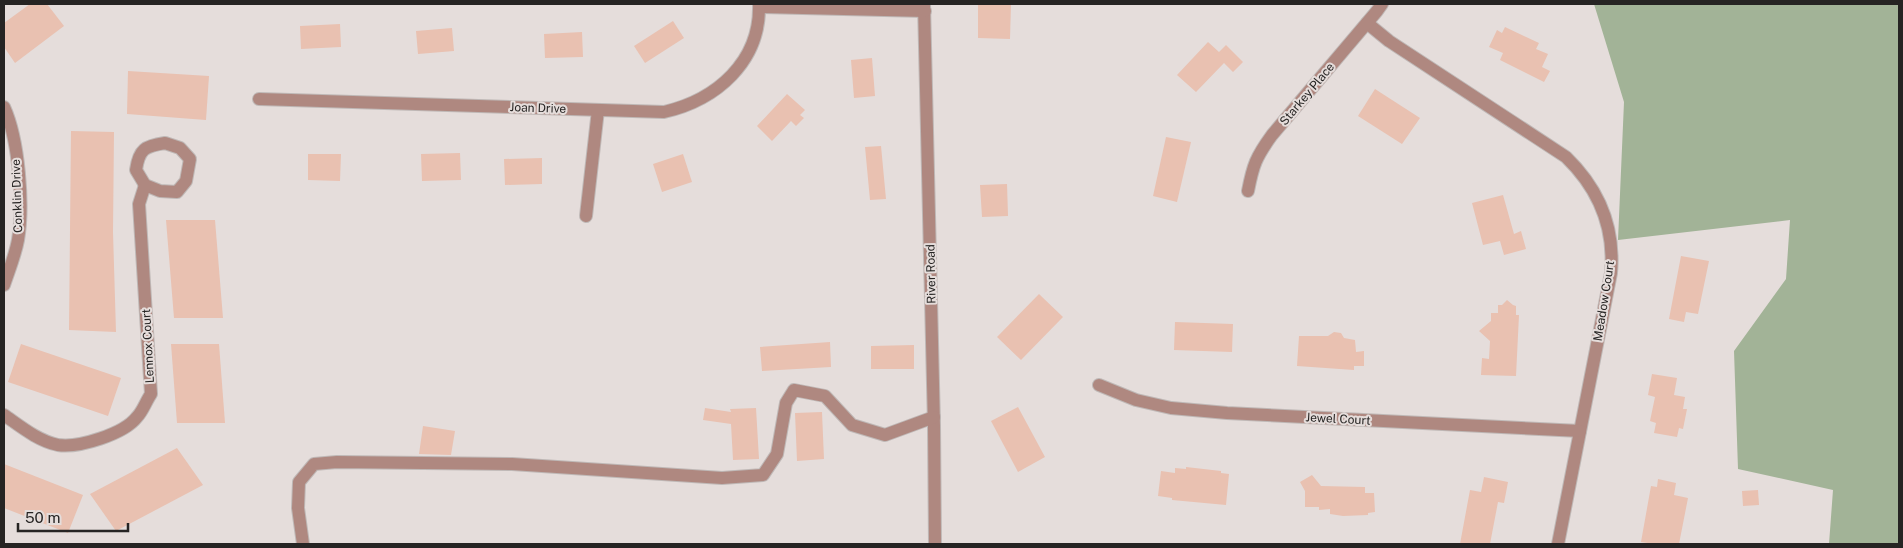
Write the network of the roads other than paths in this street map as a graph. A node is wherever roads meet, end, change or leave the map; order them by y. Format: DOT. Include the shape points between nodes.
graph roads {
  1 [pos="1382,4"];
  2 [pos="760,6"];
  3 [pos="924,7"];
  4 [pos="1367,23"];
  5 [pos="259,99"];
  6 [pos="4,107"];
  7 [pos="598,110"];
  8 [pos="145,185"];
  9 [pos="1248,191"];
  10 [pos="586,216"];
  11 [pos="4,285"];
  12 [pos="1099,385"];
  13 [pos="4,415"];
  14 [pos="934,417"];
  15 [pos="1580,431"];
  16 [pos="303,544"];
  17 [pos="935,544"];
  18 [pos="1558,544"];
  1 -- 4 [label="street, Starkey Place"];
  2 -- 3 [label="street"];
  2 -- 7 [label="street, Joan Drive" via="756,31 739,67 702,100 664,112"];
  3 -- 14 [label="street, River Road"];
  4 -- 9 [label="street, Starkey Place" via="1260,152 1252,166"];
  4 -- 15 [label="street, Meadow Court" via="1389,41 1566,157 1587,178 1597,196 1608,224 1612,264"];
  5 -- 7 [label="street, Joan Drive"];
  6 -- 11 [label="street, Conklin Drive" via="14,139 20,219 14,258"];
  7 -- 10 [label="street"];
  8 -- 8 [label="street" via="160,191 177,192 186,181 190,159 180,148 165,144 149,146 138,157 136,170"];
  8 -- 13 [label="street, Lennox Court" via="139,204 139,220 151,394 136,418 111,434 83,445 58,445 37,437"];
  12 -- 15 [label="street, Jewel Court" via="1145,402 1209,412"];
  14 -- 16 [label="street" via="885,435 852,425 825,396 794,390 786,404 776,454 763,475 722,478 512,464 314,464 299,482 298,508"];
  14 -- 17 [label="street, River Road"];
  15 -- 18 [label="street, Meadow Court"];
}
